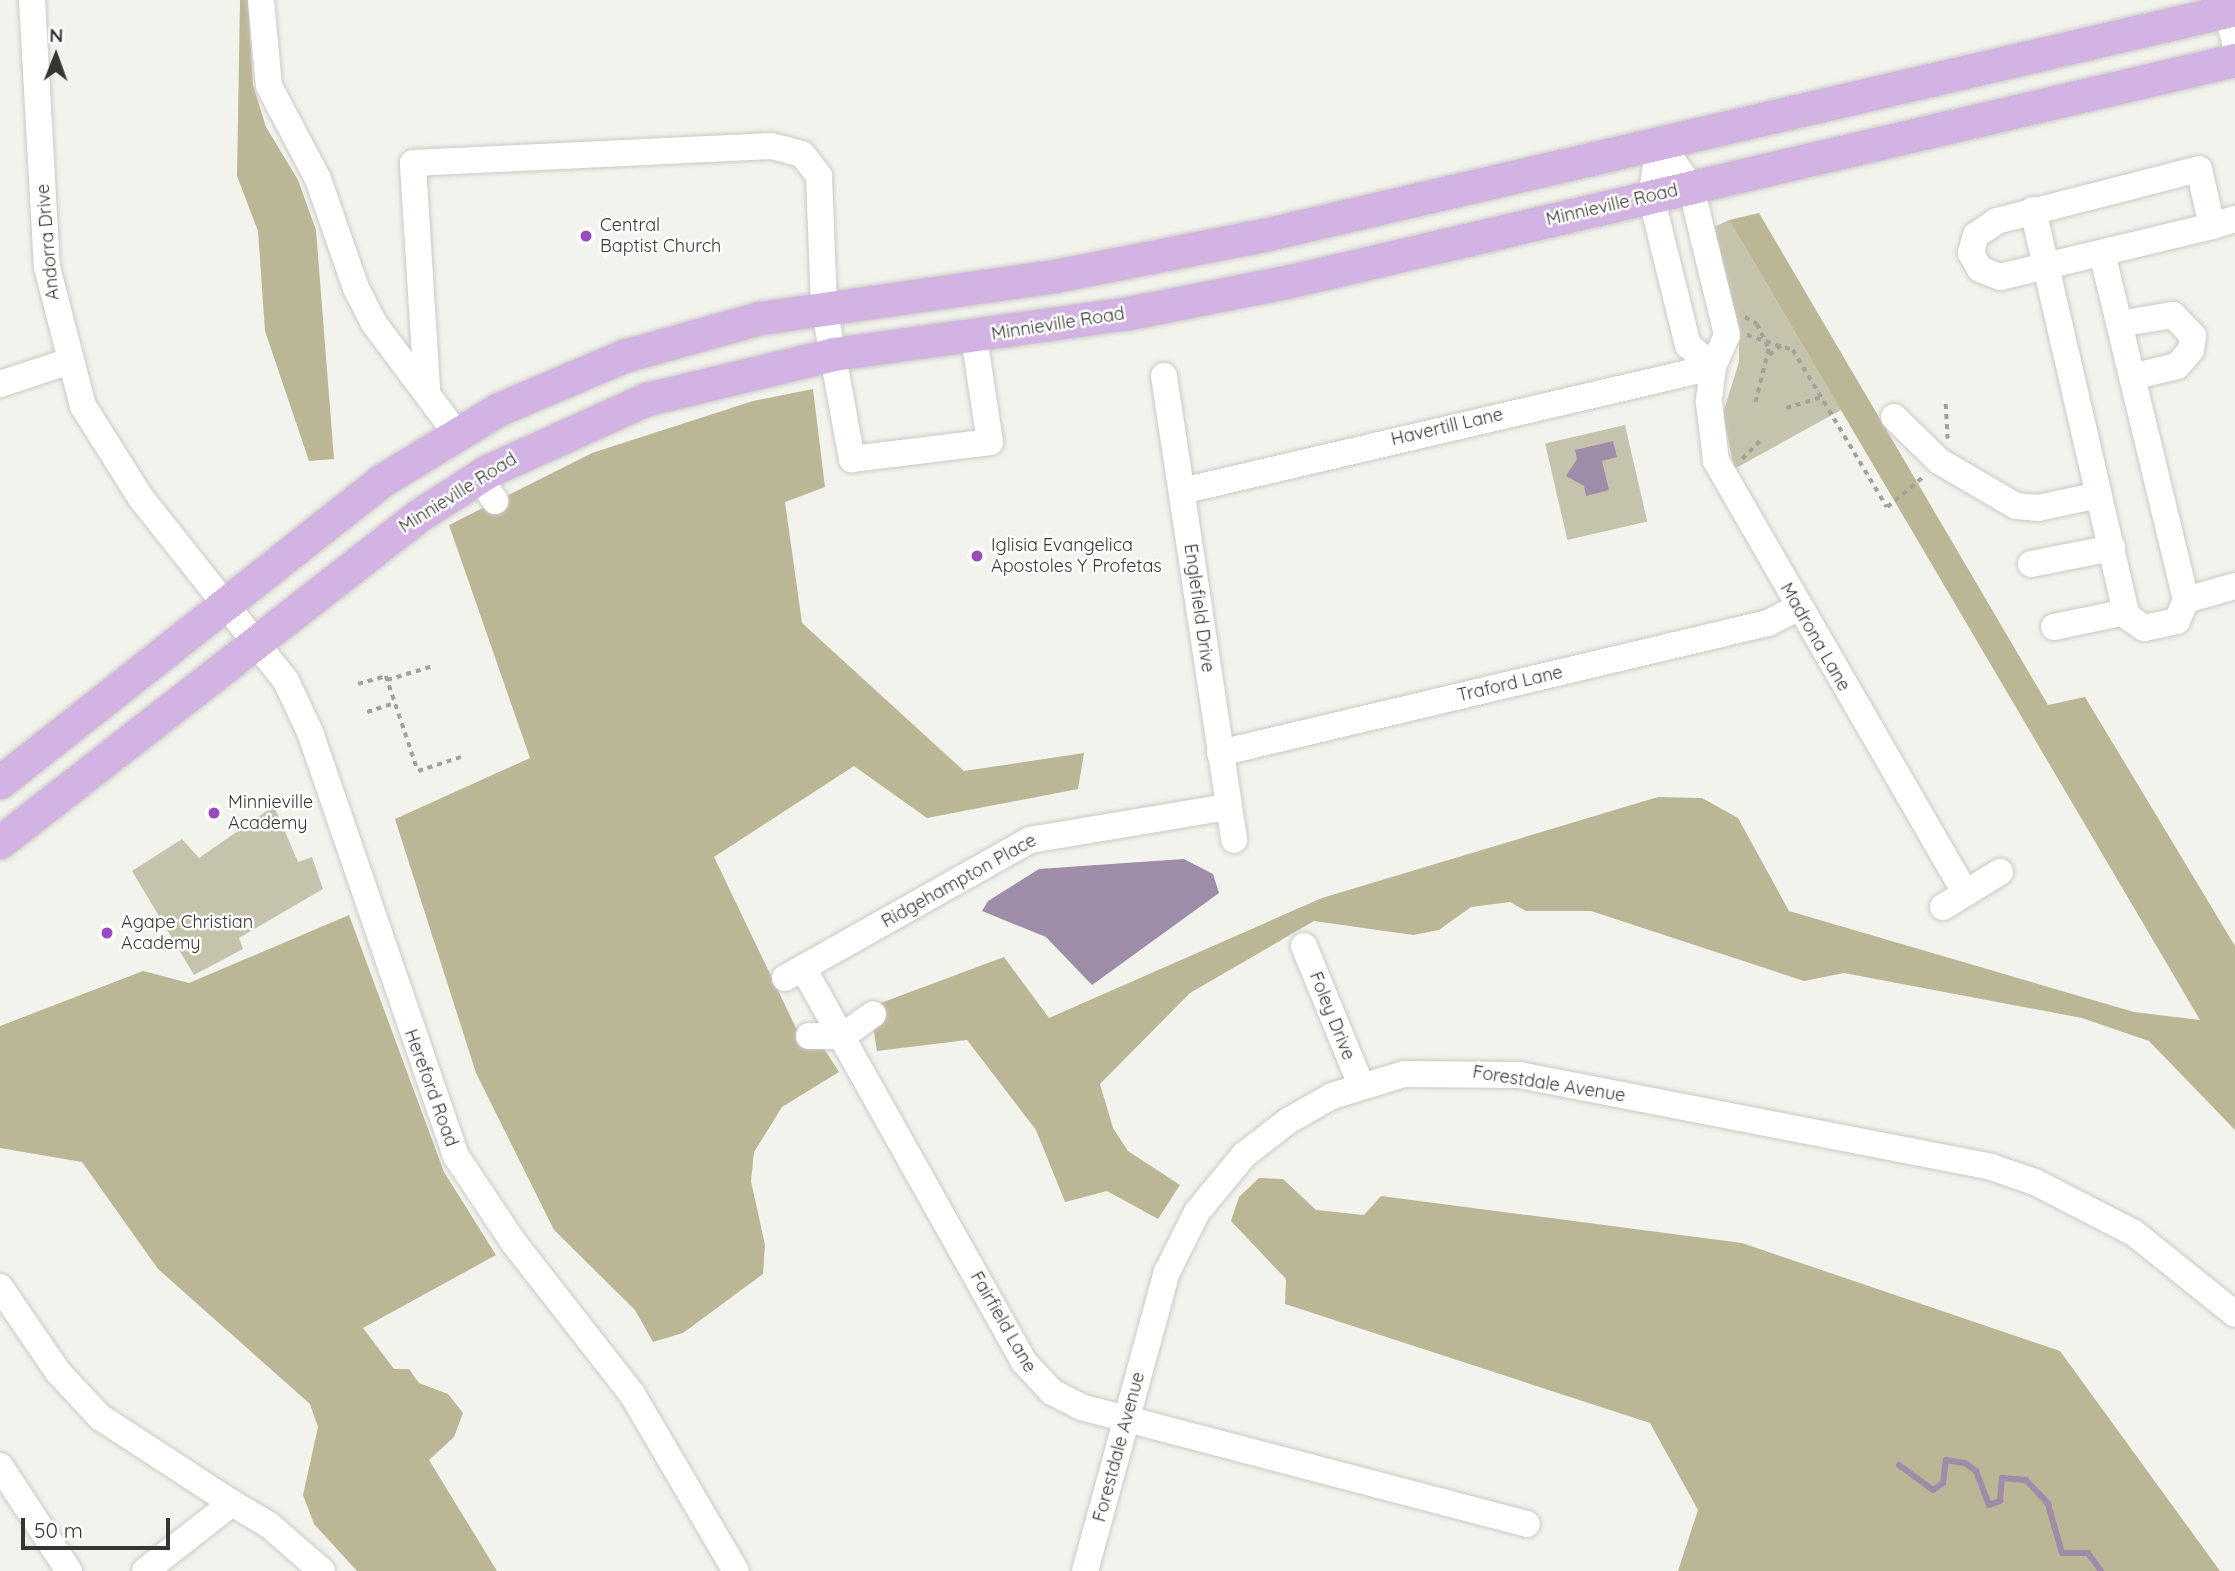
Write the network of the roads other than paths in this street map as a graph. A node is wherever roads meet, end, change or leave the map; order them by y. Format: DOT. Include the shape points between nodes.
graph roads {
  1 [pos="32,0"];
  2 [pos="261,0"];
  3 [pos="2231,10"];
  4 [pos="2235,43"];
  5 [pos="2235,60"];
  6 [pos="1660,143"];
  7 [pos="1691,187"];
  8 [pos="1651,196"];
  9 [pos="2033,210"];
  10 [pos="2224,222"];
  11 [pos="2102,253"];
  12 [pos="2046,266"];
  13 [pos="824,306"];
  14 [pos="2119,324"];
  15 [pos="974,337"];
  16 [pos="834,354"];
  17 [pos="67,362"];
  18 [pos="1713,367"];
  19 [pos="1164,376"];
  20 [pos="2132,377"];
  21 [pos="0,384"];
  22 [pos="427,388"];
  23 [pos="1894,417"];
  24 [pos="456,433"];
  25 [pos="1182,491"];
  26 [pos="2099,495"];
  27 [pos="2112,548"];
  28 [pos="2031,564"];
  29 [pos="2235,586"];
  30 [pos="227,600"];
  31 [pos="2186,600"];
  32 [pos="1797,608"];
  33 [pos="2126,612"];
  34 [pos="2054,626"];
  35 [pos="256,639"];
  36 [pos="1220,753"];
  37 [pos="0,782"];
  38 [pos="1228,807"];
  39 [pos="1234,840"];
  40 [pos="0,842"];
  41 [pos="2000,872"];
  42 [pos="1304,946"];
  43 [pos="794,973"];
  44 [pos="873,1014"];
  45 [pos="809,1035"];
  46 [pos="843,1036"];
  47 [pos="1361,1085"];
  48 [pos="0,1287"];
  49 [pos="2235,1314"];
  50 [pos="1127,1419"];
  51 [pos="0,1466"];
  52 [pos="232,1503"];
  53 [pos="1527,1524"];
  54 [pos="69,1571"];
  55 [pos="145,1571"];
  56 [pos="322,1571"];
  57 [pos="736,1571"];
  58 [pos="1085,1571"];
  1 -- 17 [label="street, Andorra Drive" via="47,267"];
  2 -- 22 [label="street" via="265,66 277,109 313,167 373,322"];
  3 -- 4 [label="street"];
  3 -- 6 [label="main road"];
  5 -- 7 [label="main road, Minnieville Road"];
  6 -- 7 [label="street, Madrona Lane"];
  6 -- 8 [label="street"];
  6 -- 13 [label="main road" via="1079,272"];
  7 -- 8 [label="main road, Minnieville Road"];
  7 -- 18 [label="street, Madrona Lane" via="1727,335"];
  8 -- 15 [label="main road, Minnieville Road" via="1291,281"];
  8 -- 18 [label="street" via="1688,345"];
  9 -- 10 [label="street" via="2199,169"];
  9 -- 12 [label="street"];
  9 -- 12 [label="street" via="1983,228 1971,253 1992,276"];
  10 -- 11 [label="street"];
  11 -- 12 [label="street"];
  11 -- 14 [label="street"];
  12 -- 26 [label="street"];
  13 -- 16 [label="street"];
  13 -- 22 [label="street" via="819,176 802,154 772,146 413,163"];
  13 -- 24 [label="main road" via="624,356"];
  14 -- 20 [label="street"];
  14 -- 20 [label="street" via="2173,315 2193,336 2191,350 2177,366"];
  15 -- 16 [label="main road, Minnieville Road"];
  15 -- 16 [label="street" via="990,442 852,459"];
  16 -- 35 [label="main road, Minnieville Road" via="647,399 487,489"];
  17 -- 21 [label="street"];
  17 -- 30 [label="street, Andorra Drive" via="110,456"];
  18 -- 25 [label="street, Havertill Lane"];
  18 -- 32 [label="street, Madrona Lane" via="1708,419 1716,461"];
  19 -- 25 [label="street, Englefield Drive"];
  20 -- 31 [label="street"];
  22 -- 24 [label="street"];
  23 -- 26 [label="street" via="1939,461 2016,506 2038,508"];
  24 -- 30 [label="main road" via="381,481"];
  25 -- 36 [label="street, Englefield Drive"];
  26 -- 27 [label="street"];
  27 -- 28 [label="street"];
  27 -- 33 [label="street"];
  29 -- 31 [label="street"];
  30 -- 35 [label="street, Hereford Road"];
  30 -- 37 [label="main road"];
  31 -- 33 [label="street" via="2176,621 2144,628"];
  32 -- 36 [label="street, Traford Lane" via="1768,623"];
  32 -- 41 [label="street, Madrona Lane" via="1954,900"];
  33 -- 34 [label="street"];
  35 -- 40 [label="main road, Minnieville Road" via="134,742"];
  35 -- 57 [label="street, Hereford Road" via="304,716 456,1156 514,1243 632,1394"];
  36 -- 38 [label="street, Englefield Drive"];
  38 -- 39 [label="street, Englefield Drive"];
  38 -- 43 [label="street, Ridgehampton Place" via="1030,840"];
  42 -- 47 [label="street, Foley Drive"];
  43 -- 46 [label="street, Fairfield Lane"];
  44 -- 46 [label="street"];
  45 -- 46 [label="street"];
  46 -- 50 [label="street, Fairfield Lane" via="1024,1362 1068,1402"];
  47 -- 49 [label="street, Forestdale Avenue" via="1445,1070 1505,1074 1969,1161 2035,1182 2113,1221 2174,1260"];
  47 -- 50 [label="street, Forestdale Avenue" via="1273,1131 1197,1212 1167,1272"];
  48 -- 52 [label="street" via="58,1372 100,1417"];
  50 -- 53 [label="street, Fairfield Lane"];
  50 -- 58 [label="street, Forestdale Avenue"];
  51 -- 54 [label="street"];
  52 -- 55 [label="street"];
  52 -- 56 [label="street" via="270,1525"];
}
